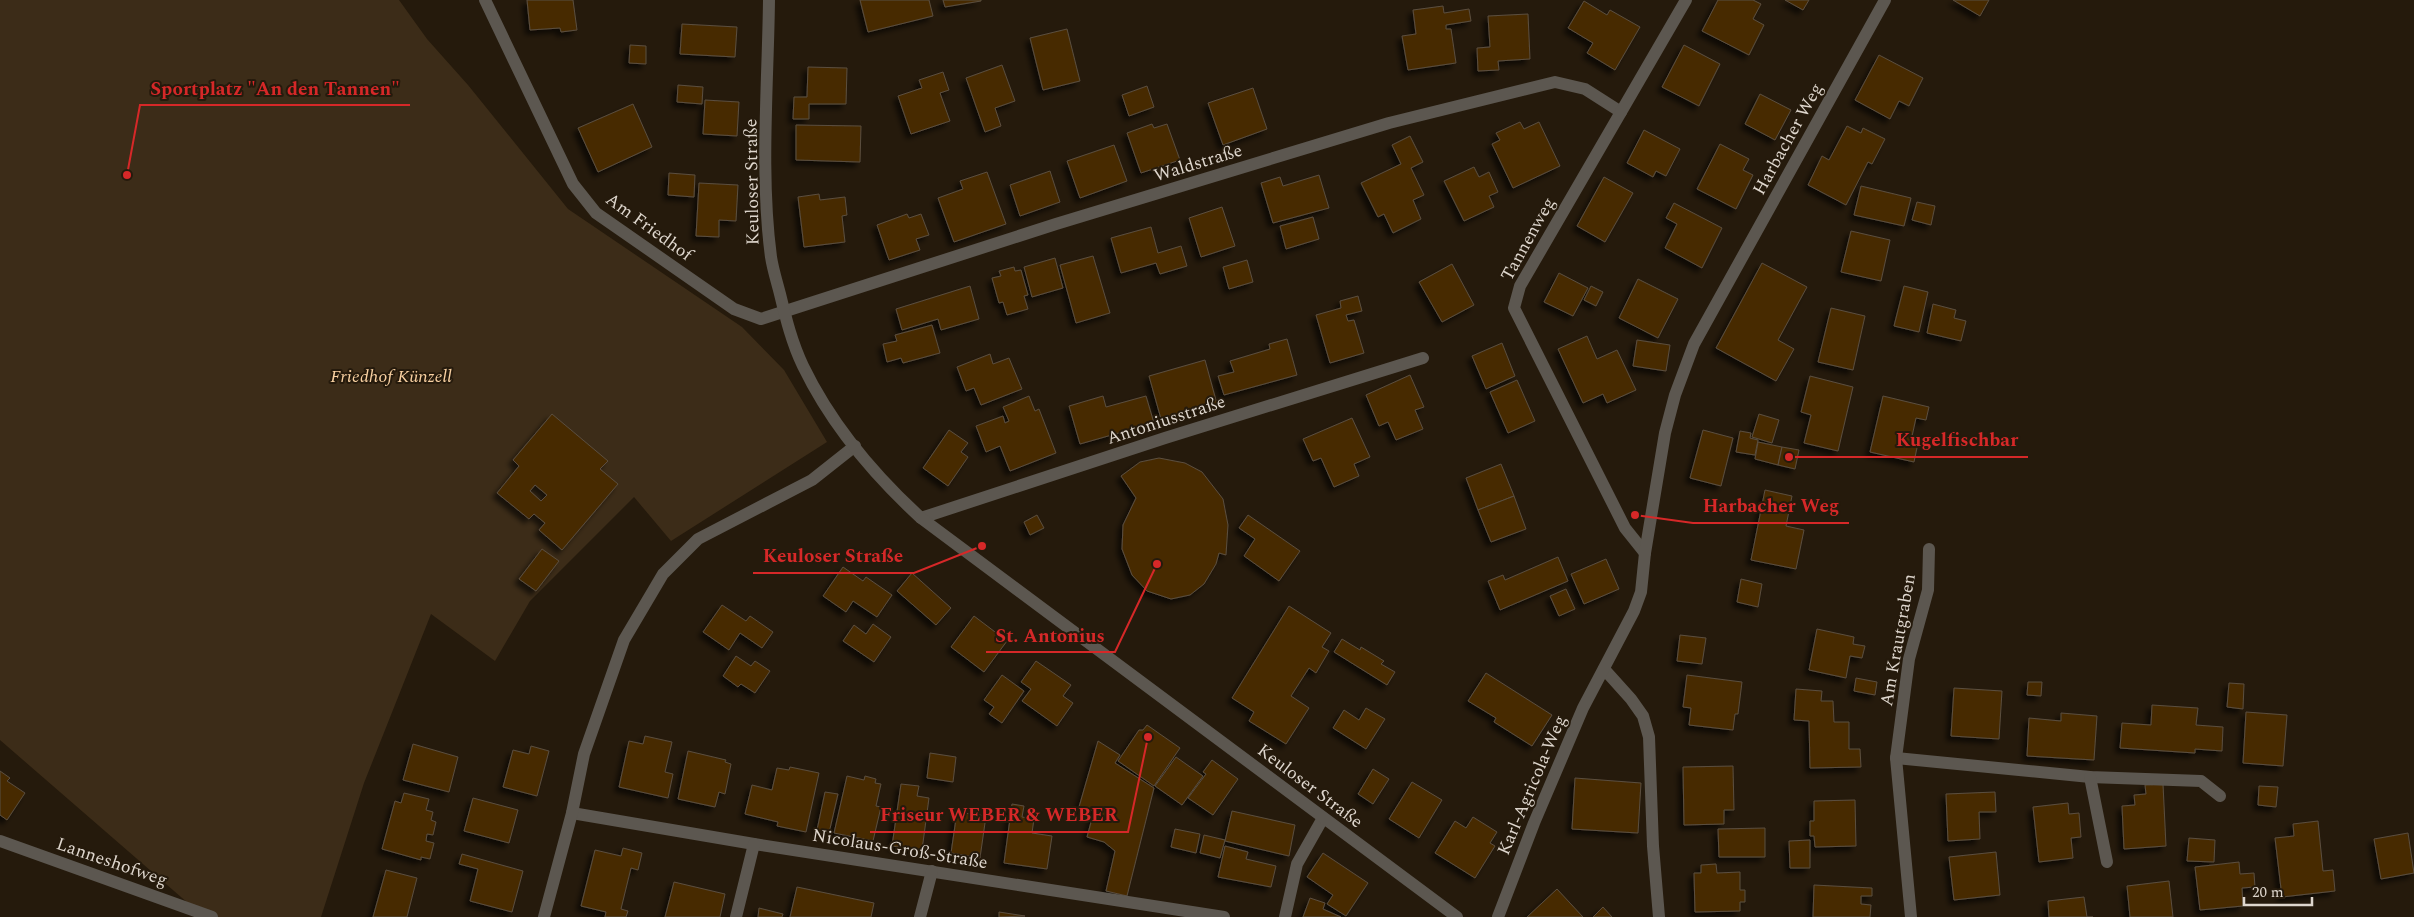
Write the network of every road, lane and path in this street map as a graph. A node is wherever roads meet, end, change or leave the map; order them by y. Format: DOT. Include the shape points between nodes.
graph roads {
  1 [pos="485,0"];
  2 [pos="769,0"];
  3 [pos="1686,0"];
  4 [pos="1885,0"];
  5 [pos="1621,112"];
  6 [pos="785,313"];
  7 [pos="1424,358"];
  8 [pos="855,446"];
  9 [pos="921,518"];
  10 [pos="1930,549"];
  11 [pos="1645,553"];
  12 [pos="1604,669"];
  13 [pos="1896,758"];
  14 [pos="2090,776"];
  15 [pos="2220,796"];
  16 [pos="572,813"];
  17 [pos="1323,818"];
  18 [pos="0,840"];
  19 [pos="754,844"];
  20 [pos="2107,862"];
  21 [pos="932,871"];
  22 [pos="212,917"];
  23 [pos="544,917"];
  24 [pos="736,917"];
  25 [pos="920,917"];
  26 [pos="1224,917"];
  27 [pos="1285,917"];
  28 [pos="1457,917"];
  29 [pos="1498,917"];
  30 [pos="1659,917"];
  31 [pos="1911,917"];
  1 -- 6 [label="street, Am Friedhof" via="573,184 596,213 734,309 761,319"];
  2 -- 6 [label="street, Keuloser Straße" via="766,202 771,259"];
  3 -- 5 [label="street, Tannenweg"];
  4 -- 11 [label="street, Harbacher Weg" via="1694,344 1665,433"];
  5 -- 6 [label="street, Waldstraße" via="1586,89 1555,82 1389,123 1056,224"];
  5 -- 11 [label="street, Tannenweg" via="1520,286 1514,308 1625,528"];
  6 -- 8 [label="street, Keuloser Straße" via="803,366 826,408"];
  7 -- 9 [label="street, Antoniusstraße"];
  8 -- 9 [label="street, Keuloser Straße" via="898,498"];
  8 -- 16 [label="street" via="812,480 698,539 663,574 624,640 584,754"];
  9 -- 17 [label="street, Keuloser Straße"];
  10 -- 13 [label="street, Am Krautgraben" via="1928,590 1909,659"];
  11 -- 12 [label="street, Harbacher Weg" via="1638,598"];
  12 -- 29 [label="street, Karl-Agricola-Weg" via="1583,708"];
  12 -- 30 [label="street" via="1643,716 1649,737"];
  13 -- 14 [label="street"];
  13 -- 31 [label="street, Am Krautgraben"];
  14 -- 15 [label="street" via="2201,781"];
  14 -- 20 [label="street"];
  16 -- 19 [label="street, Nicolaus-Groß-Straße"];
  16 -- 23 [label="street"];
  17 -- 27 [label="street" via="1298,864"];
  17 -- 28 [label="street, Keuloser Straße"];
  18 -- 22 [label="street, Lanneshofweg"];
  19 -- 21 [label="street, Nicolaus-Groß-Straße"];
  19 -- 24 [label="street"];
  21 -- 25 [label="street"];
  21 -- 26 [label="street, Nicolaus-Groß-Straße"];
}
